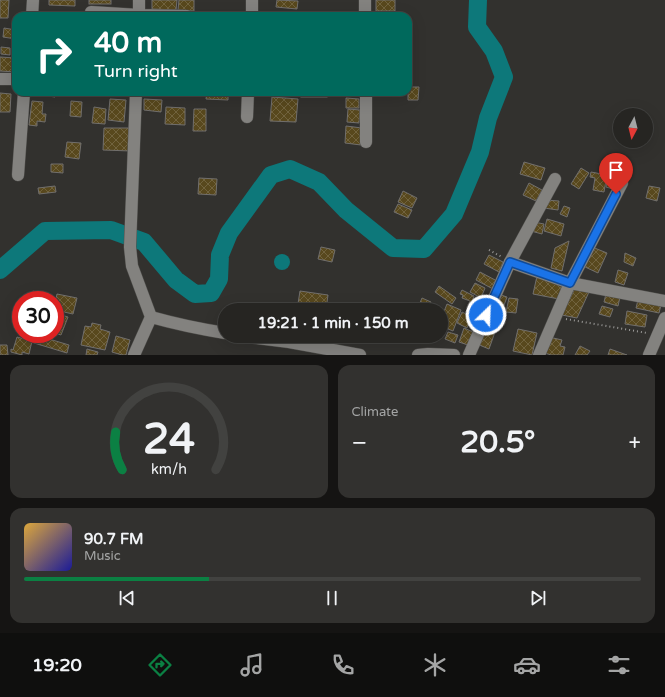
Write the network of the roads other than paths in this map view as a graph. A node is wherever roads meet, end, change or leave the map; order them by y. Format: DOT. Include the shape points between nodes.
graph roads {
  1 [pos="33,0"];
  2 [pos="139,0"];
  3 [pos="252,0"];
  4 [pos="365,0"];
  5 [pos="32,12"];
  6 [pos="139,12"];
  7 [pos="252,12"];
  8 [pos="365,12"];
  9 [pos="0,79"];
  10 [pos="12,79"];
  11 [pos="24,96"];
  12 [pos="136,96"];
  13 [pos="248,96"];
  14 [pos="366,96"];
  15 [pos="247,116"];
  16 [pos="366,142"];
  17 [pos="18,175"];
  18 [pos="555,178"];
  19 [pos="622,183"];
  20 [pos="510,262"];
  21 [pos="570,283"];
  22 [pos="665,301"];
  23 [pos="151,317"];
  24 [pos="665,318"];
  25 [pos="218,333"];
  26 [pos="294,343"];
  27 [pos="134,355"];
  28 [pos="360,355"];
  29 [pos="418,355"];
  30 [pos="454,355"];
  31 [pos="469,355"];
  32 [pos="539,355"];
  33 [pos="649,355"];
  1 -- 5 [label="street"];
  2 -- 6 [label="street"];
  3 -- 7 [label="street"];
  4 -- 8 [label="street"];
  9 -- 10 [label="street"];
  11 -- 17 [label="street"];
  12 -- 23 [label="street" via="130,247 132,266"];
  13 -- 15 [label="street"];
  14 -- 16 [label="street"];
  18 -- 20 [label="street"];
  19 -- 21 [label="street"];
  20 -- 21 [label="street"];
  20 -- 31 [label="street"];
  21 -- 22 [label="street"];
  21 -- 32 [label="street"];
  23 -- 25 [label="street"];
  23 -- 27 [label="street"];
  24 -- 33 [label="street"];
  26 -- 28 [label="street"];
  29 -- 30 [label="street"];
}
